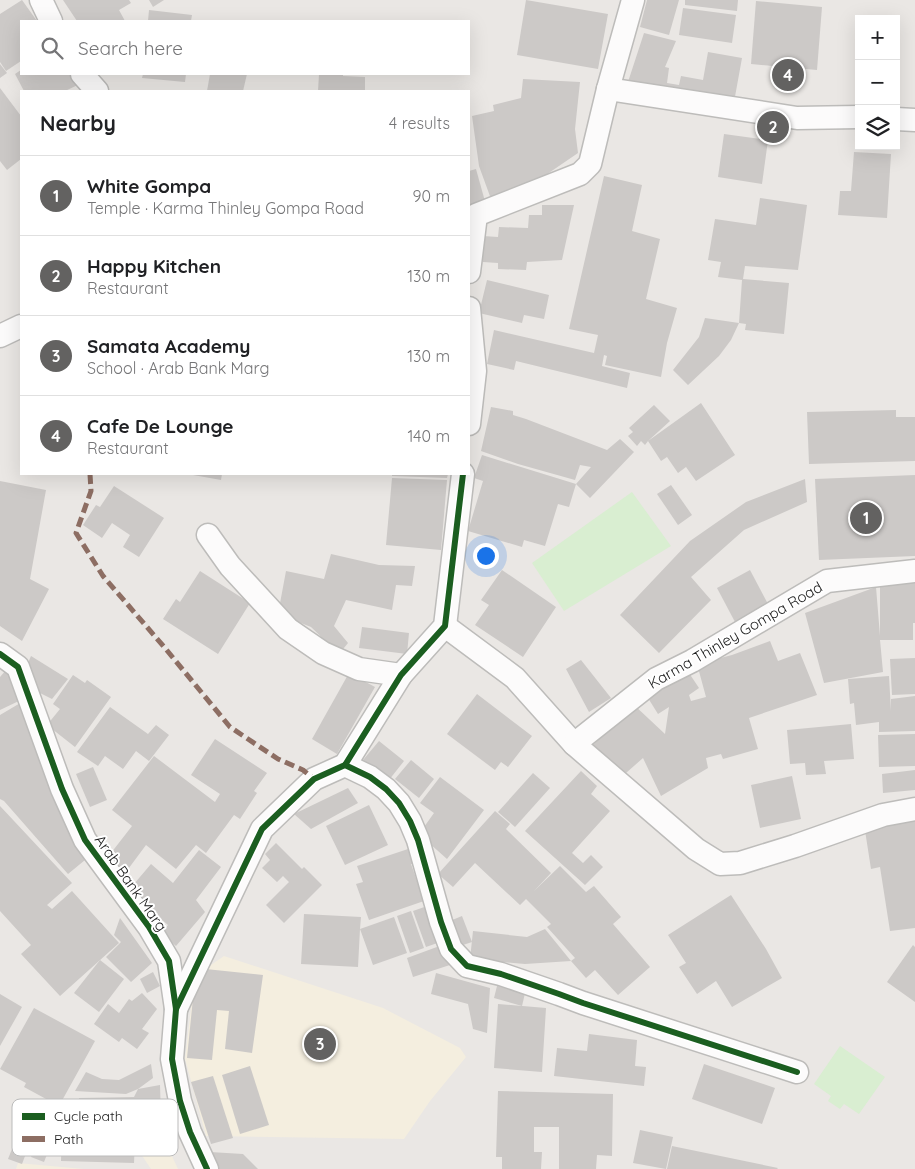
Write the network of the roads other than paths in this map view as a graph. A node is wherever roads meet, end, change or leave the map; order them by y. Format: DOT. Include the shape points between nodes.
graph roads {
  1 [pos="42,0"];
  2 [pos="633,0"];
  3 [pos="51,20"];
  4 [pos="83,75"];
  5 [pos="608,89"];
  6 [pos="96,90"];
  7 [pos="855,117"];
  8 [pos="900,119"];
  9 [pos="915,120"];
  10 [pos="470,264"];
  11 [pos="470,318"];
  12 [pos="20,326"];
  13 [pos="0,336"];
  14 [pos="470,415"];
  15 [pos="463,475"];
  16 [pos="208,534"];
  17 [pos="915,571"];
  18 [pos="445,626"];
  19 [pos="0,654"];
  20 [pos="401,675"];
  21 [pos="574,744"];
  22 [pos="345,765"];
  23 [pos="915,809"];
  24 [pos="176,1008"];
  25 [pos="797,1072"];
  26 [pos="207,1169"];
  1 -- 3 [label="street"];
  2 -- 5 [label="street"];
  4 -- 6 [label="street"];
  5 -- 7 [label="street" via="797,118"];
  5 -- 10 [label="street" via="590,164 580,174 476,215"];
  8 -- 9 [label="street"];
  11 -- 14 [label="street" via="475,371"];
  12 -- 13 [label="street"];
  15 -- 18 [label="street"];
  16 -- 20 [label="street" via="230,566 288,629 323,653 359,669"];
  17 -- 21 [label="street, Karma Thinley Gompa Road" via="827,581 656,680"];
  18 -- 20 [label="street"];
  18 -- 21 [label="street" via="515,678"];
  19 -- 24 [label="street, Arab Bank Marg" via="18,667 62,789 85,840 149,927 169,961"];
  20 -- 22 [label="street"];
  21 -- 23 [label="street" via="696,850 720,864 740,863 883,815"];
  22 -- 24 [label="street" via="314,779 262,829"];
  22 -- 25 [label="street" via="370,777 386,790 410,821 452,950 467,966 501,974"];
  24 -- 26 [label="street, Arab Bank Marg" via="172,1060 180,1101"];
}
